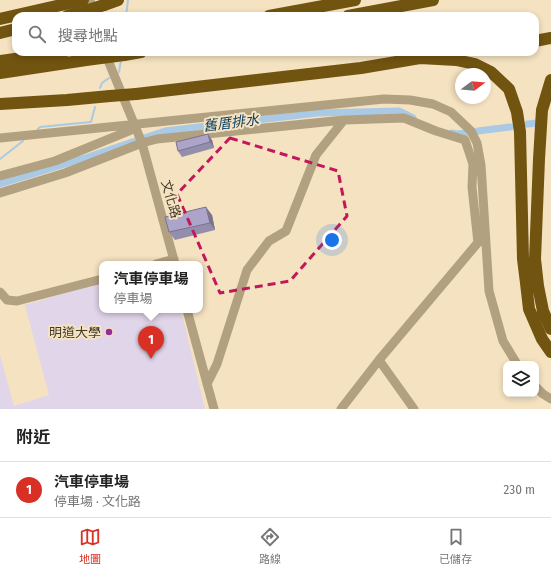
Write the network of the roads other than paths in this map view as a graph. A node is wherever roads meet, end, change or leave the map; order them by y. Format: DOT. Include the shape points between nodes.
graph roads {
  1 [pos="83,0"];
  2 [pos="90,0"];
  3 [pos="118,0"];
  4 [pos="355,0"];
  5 [pos="432,0"];
  6 [pos="28,12"];
  7 [pos="82,12"];
  8 [pos="93,12"];
  9 [pos="290,12"];
  10 [pos="369,12"];
  11 [pos="12,15"];
  12 [pos="0,18"];
  13 [pos="12,30"];
  14 [pos="0,33"];
  15 [pos="551,38"];
  16 [pos="539,40"];
  17 [pos="32,56"];
  18 [pos="107,56"];
  19 [pos="116,56"];
  20 [pos="433,56"];
  21 [pos="420,58"];
  22 [pos="0,60"];
  23 [pos="0,73"];
  24 [pos="551,80"];
  25 [pos="68,100"];
  26 [pos="0,104"];
  27 [pos="0,109"];
  28 [pos="344,120"];
  29 [pos="136,127"];
  30 [pos="0,138"];
  31 [pos="141,142"];
  32 [pos="0,176"];
  33 [pos="0,193"];
  34 [pos="486,233"];
  35 [pos="478,243"];
  36 [pos="175,261"];
  37 [pos="99,280"];
  38 [pos="0,292"];
  39 [pos="188,313"];
  40 [pos="551,329"];
  41 [pos="551,352"];
  42 [pos="379,360"];
  43 [pos="515,361"];
  44 [pos="207,384"];
  45 [pos="539,390"];
  46 [pos="551,398"];
  47 [pos="214,409"];
  48 [pos="341,409"];
  49 [pos="414,409"];
  1 -- 6 [label="highway"];
  2 -- 8 [label="street"];
  3 -- 7 [label="highway, bridge"];
  4 -- 9 [label="highway"];
  5 -- 10 [label="highway"];
  11 -- 12 [label="highway"];
  13 -- 14 [label="highway"];
  15 -- 16 [label="highway"];
  17 -- 22 [label="highway"];
  18 -- 29 [label="street"];
  19 -- 23 [label="highway, bridge"];
  20 -- 21 [label="highway"];
  21 -- 25 [label="highway, bridge" via="361,68"];
  21 -- 41 [label="highway" via="475,64 491,72 508,89 517,112 520,132 523,259 529,309 542,339"];
  24 -- 40 [label="highway" via="542,110 535,259 543,311"];
  25 -- 26 [label="highway"];
  25 -- 27 [label="highway"];
  28 -- 31 [label="street"];
  28 -- 35 [label="street" via="404,118 465,140 472,164"];
  28 -- 44 [label="street" via="316,155 286,231 269,241 247,270 218,364"];
  29 -- 30 [label="street"];
  29 -- 31 [label="street, 文化路"];
  29 -- 32 [label="street" via="55,161"];
  29 -- 34 [label="street" via="384,99 433,104 452,112 471,131 476,143 482,165"];
  31 -- 33 [label="street" via="65,173"];
  31 -- 36 [label="street, 文化路"];
  34 -- 35 [label="street"];
  34 -- 43 [label="street" via="489,291 503,341"];
  35 -- 42 [label="street"];
  37 -- 38 [label="street" via="17,302 7,300"];
  39 -- 44 [label="street"];
  42 -- 48 [label="street"];
  42 -- 49 [label="street"];
  44 -- 47 [label="street"];
  45 -- 46 [label="street"];
}
